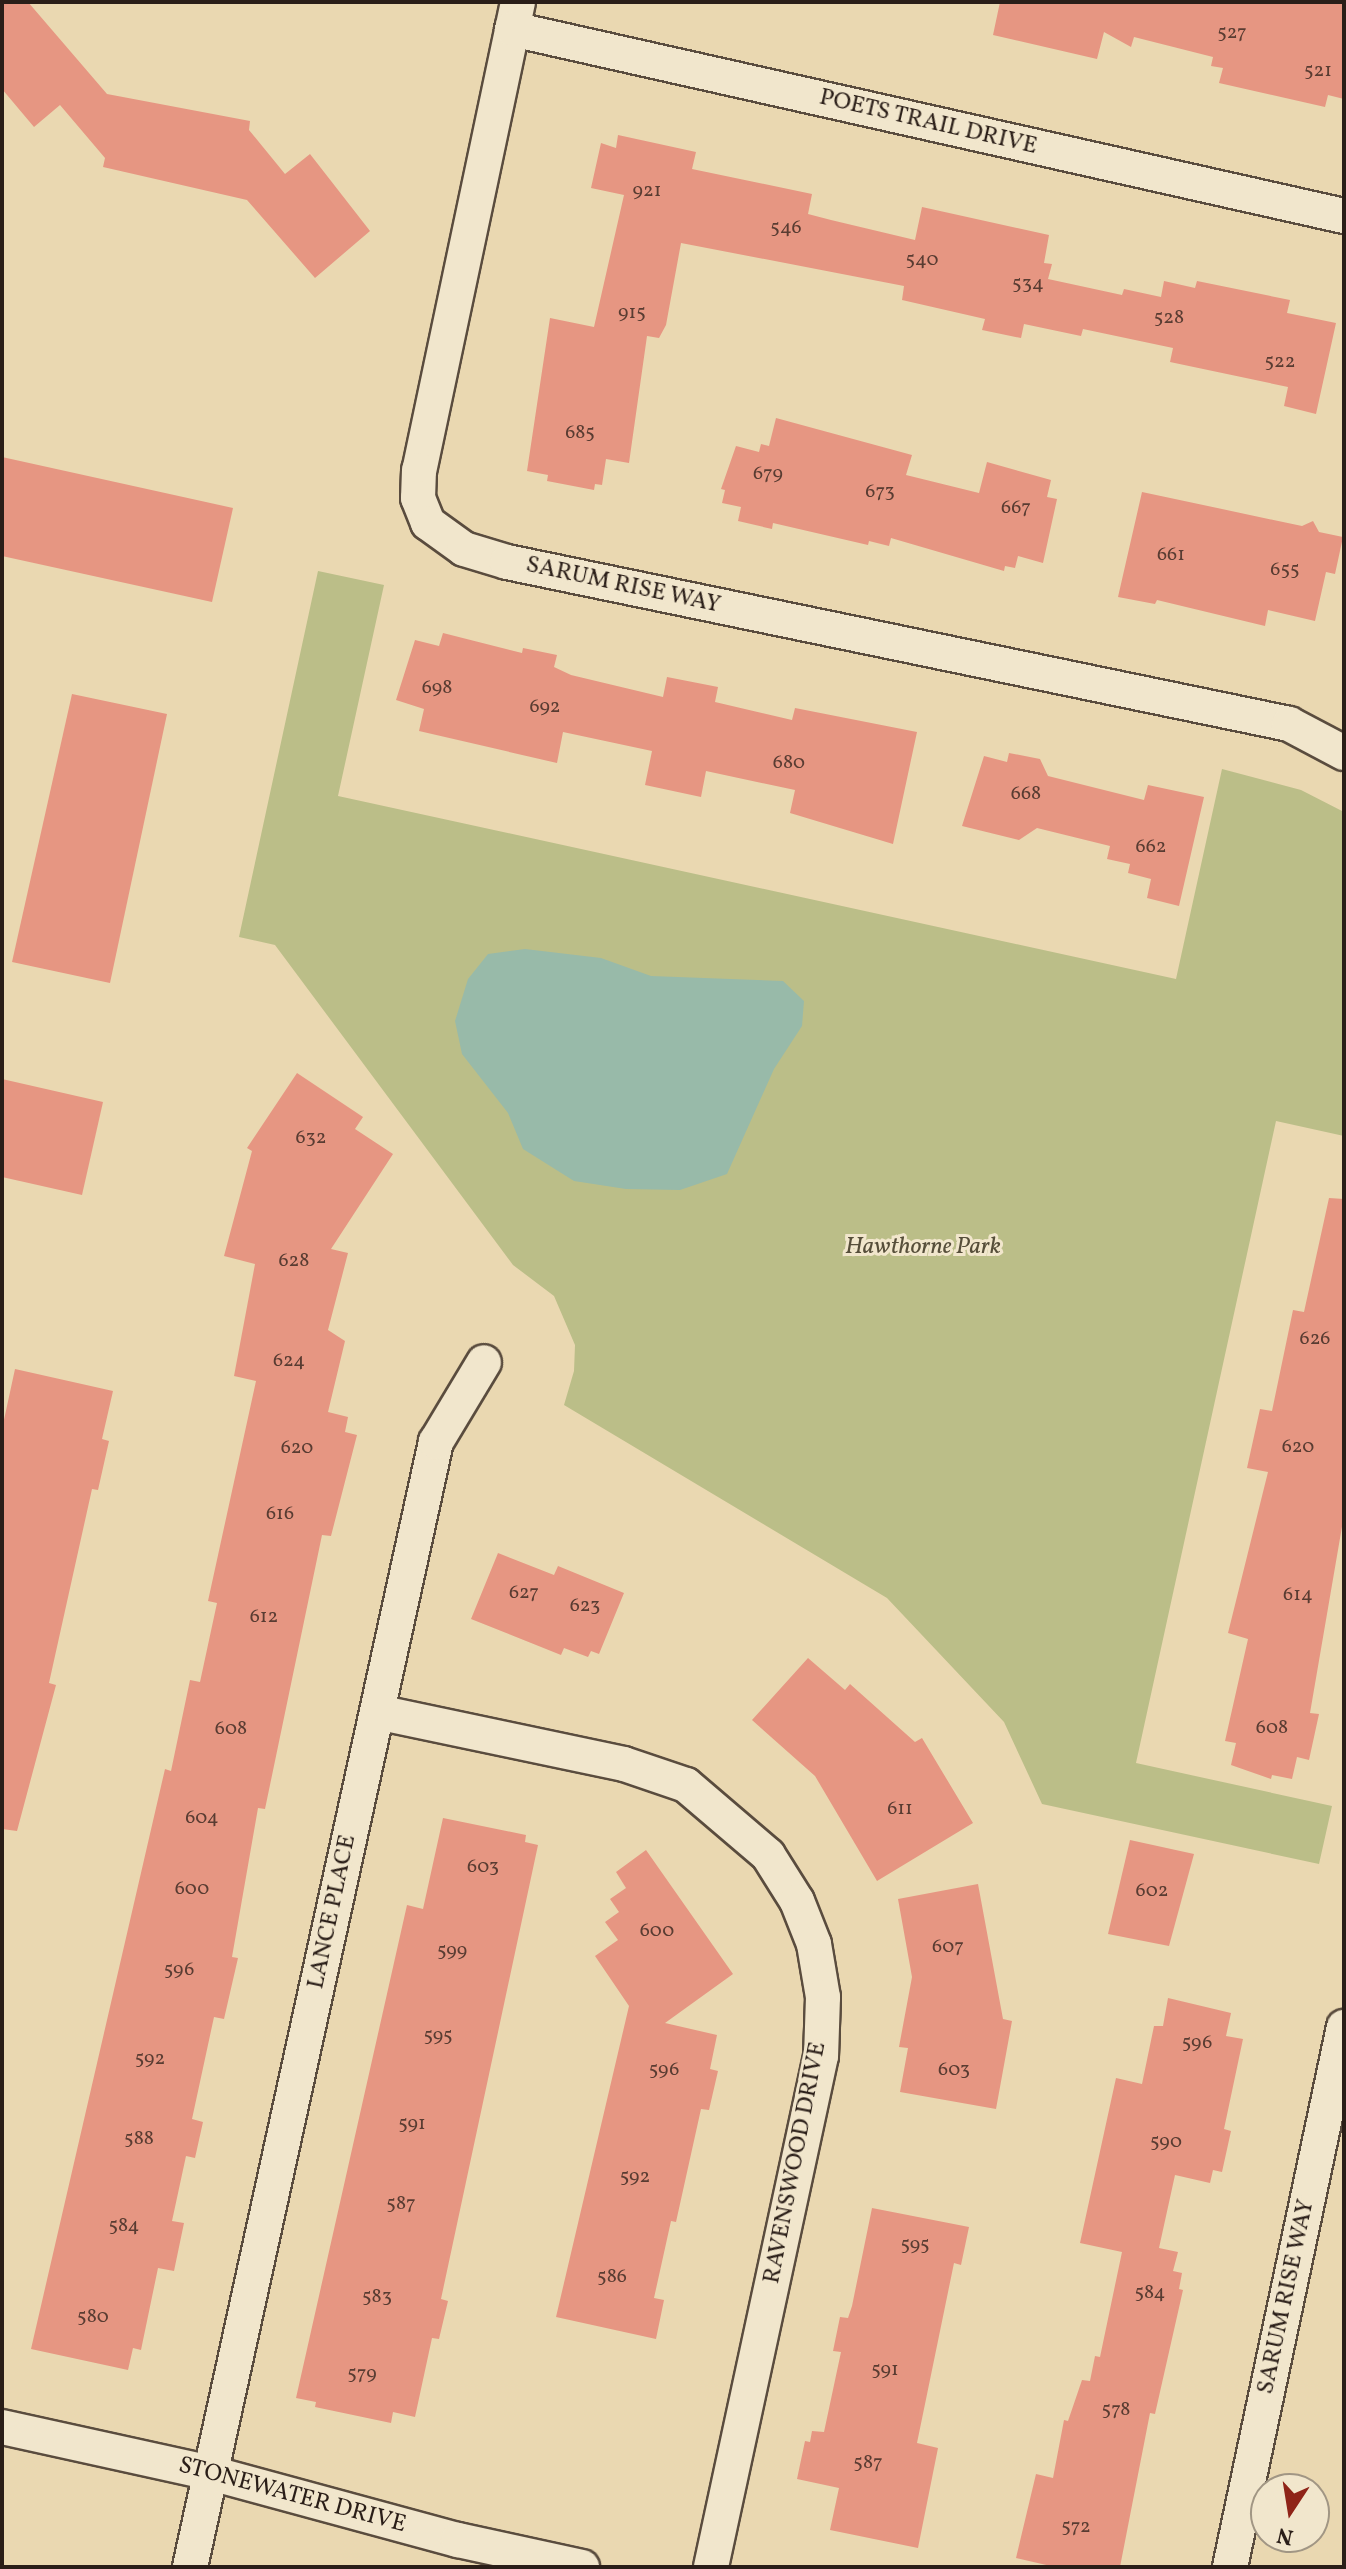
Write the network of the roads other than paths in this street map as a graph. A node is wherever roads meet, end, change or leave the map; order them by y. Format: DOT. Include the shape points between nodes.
graph roads {
  1 [pos="515,15"];
  2 [pos="1344,216"];
  3 [pos="1344,753"];
  4 [pos="484,1362"];
  5 [pos="377,1712"];
  6 [pos="1344,2027"];
  7 [pos="2,2427"];
  8 [pos="211,2473"];
  9 [pos="190,2567"];
  10 [pos="582,2567"];
  11 [pos="711,2567"];
  12 [pos="1230,2567"];
  1 -- 2 [label="street, POETS TRAIL DRIVE"];
  1 -- 3 [label="street, SARUM RISE WAY" via="419,470 418,498 428,523 464,549 507,562 1289,724"];
  4 -- 5 [label="street, LANCE PLACE" via="436,1442"];
  5 -- 8 [label="street, LANCE PLACE"];
  5 -- 11 [label="street, RAVENSWOOD DRIVE" via="624,1764 686,1785 768,1855 797,1901 814,1944 823,1997 821,2056"];
  6 -- 12 [label="street, SARUM RISE WAY"];
  7 -- 8 [label="street, STONEWATER DRIVE"];
  8 -- 9 [label="street, LANCE PLACE"];
  8 -- 10 [label="street, STONEWATER DRIVE" via="458,2540"];
}
